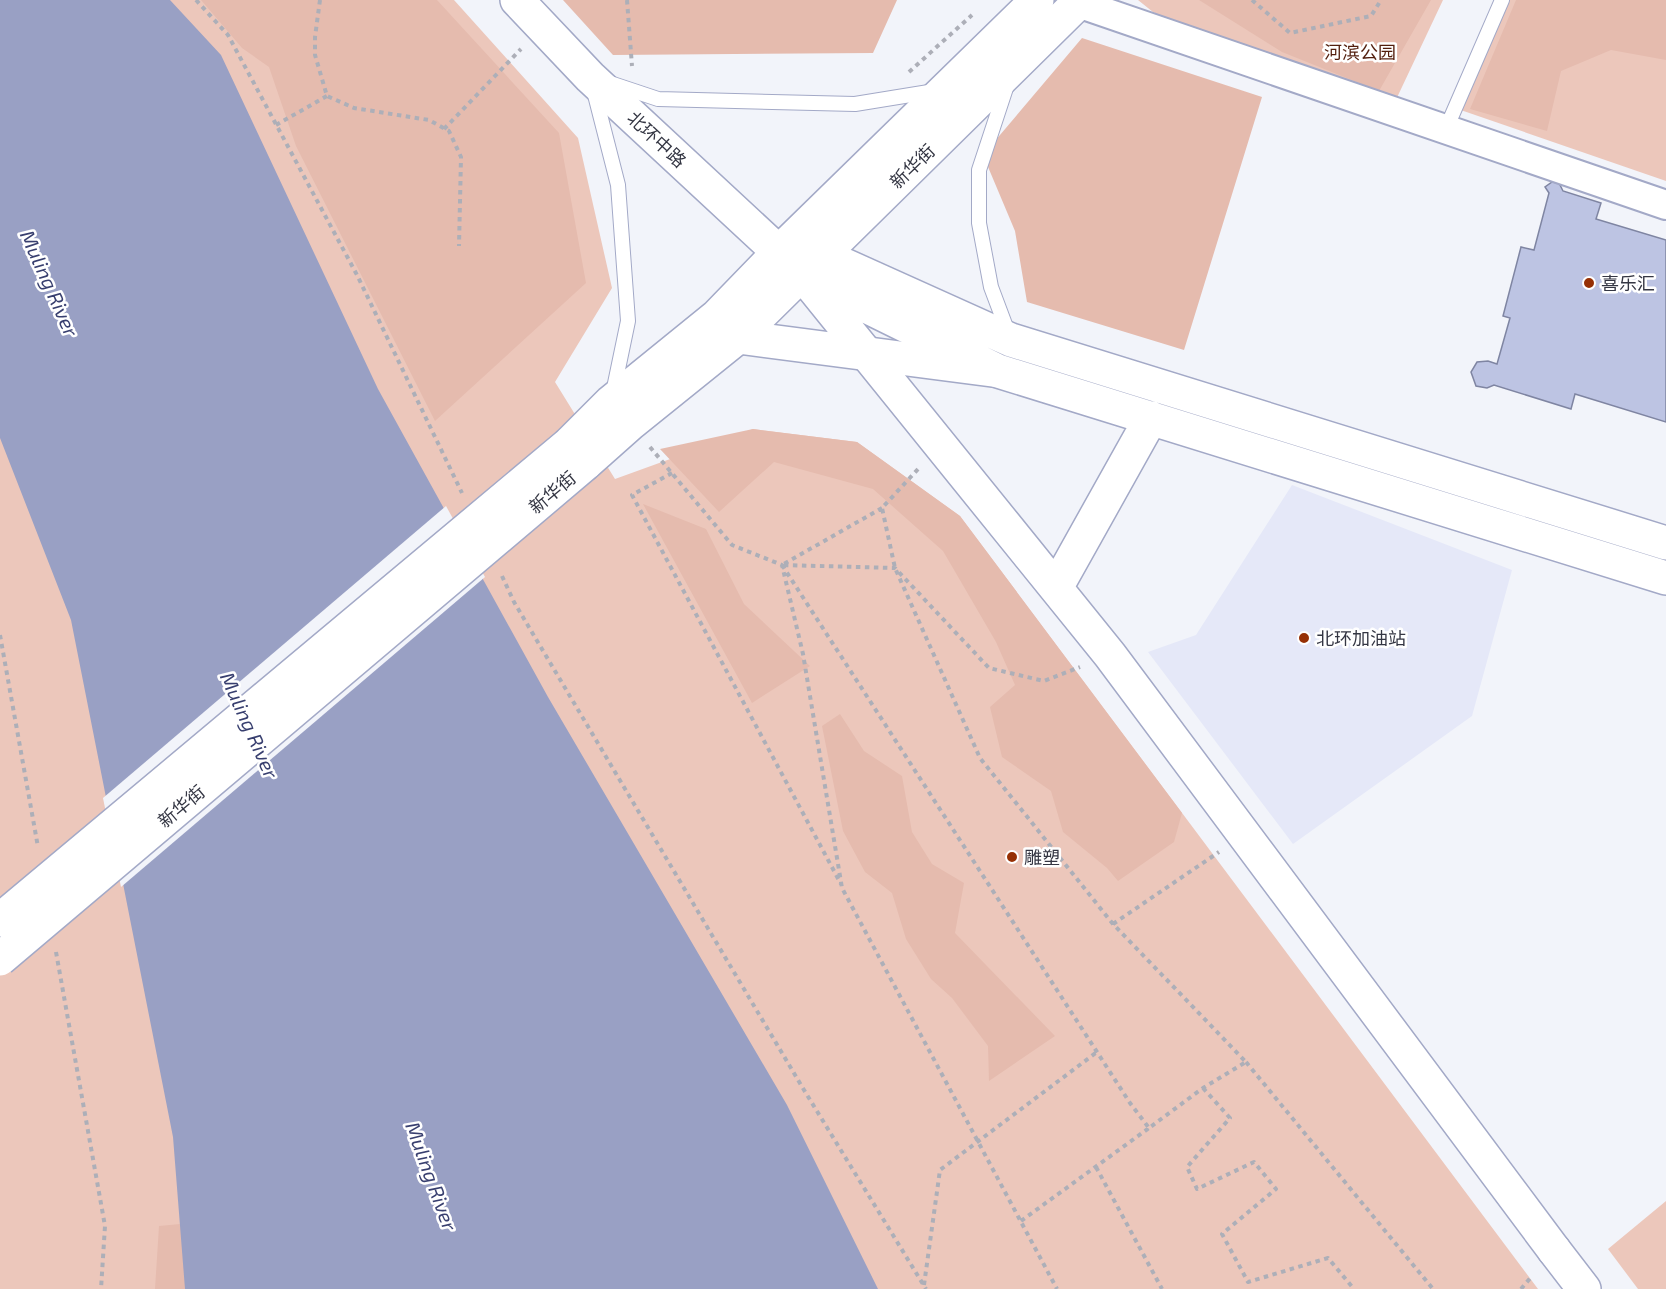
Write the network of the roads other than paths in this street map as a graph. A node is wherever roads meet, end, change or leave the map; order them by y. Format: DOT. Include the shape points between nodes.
graph roads {
  1 [pos="517,0"];
  2 [pos="1037,0"];
  3 [pos="1502,0"];
  4 [pos="1080,1"];
  5 [pos="1013,67"];
  6 [pos="590,77"];
  7 [pos="946,89"];
  8 [pos="1446,129"];
  9 [pos="1666,204"];
  10 [pos="801,260"];
  11 [pos="738,337"];
  12 [pos="1011,340"];
  13 [pos="866,354"];
  14 [pos="998,371"];
  15 [pos="621,413"];
  16 [pos="1151,418"];
  17 [pos="577,454"];
  18 [pos="1666,543"];
  19 [pos="1666,578"];
  20 [pos="1056,588"];
  21 [pos="0,920"];
  22 [pos="0,959"];
  23 [pos="1584,1289"];
  1 -- 6 [label="main road, 北环中路"];
  2 -- 7 [label="main road, 新华街"];
  3 -- 8 [label="lane"];
  4 -- 5 [label="main road, 新华街"];
  4 -- 8 [label="street"];
  5 -- 10 [label="main road, 新华街"];
  5 -- 12 [label="lane" via="979,170 979,224 991,287"];
  6 -- 7 [label="lane" via="658,99 855,104"];
  6 -- 10 [label="main road, 北环中路"];
  6 -- 15 [label="lane" via="618,185 628,321"];
  7 -- 10 [label="main road, 新华街"];
  8 -- 9 [label="street"];
  10 -- 11 [label="main road, 新华街"];
  10 -- 12 [label="main road"];
  10 -- 13 [label="main road"];
  10 -- 14 [label="main road"];
  10 -- 15 [label="main road, 新华街" via="717,316"];
  11 -- 13 [label="main road"];
  11 -- 15 [label="main road, 新华街"];
  12 -- 18 [label="main road"];
  13 -- 14 [label="main road"];
  13 -- 20 [label="main road"];
  14 -- 16 [label="main road"];
  15 -- 17 [label="main road, 新华街"];
  16 -- 19 [label="main road"];
  16 -- 20 [label="main road"];
  17 -- 21 [label="main road, 新华街, bridge"];
  17 -- 22 [label="main road, 新华街, bridge"];
  20 -- 23 [label="main road"];
}
